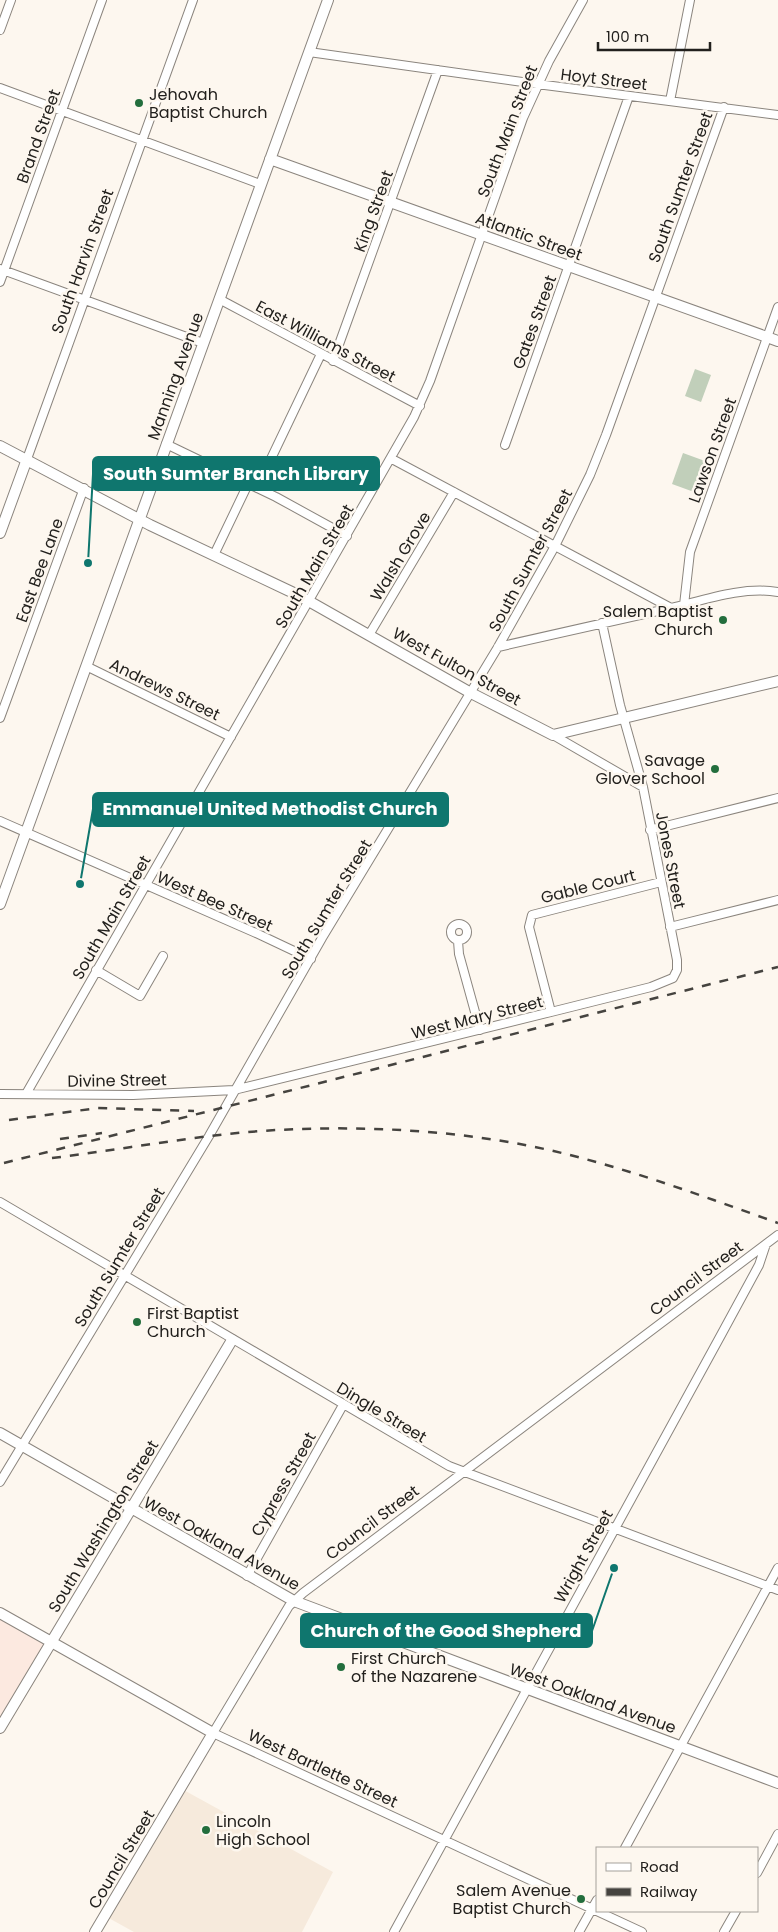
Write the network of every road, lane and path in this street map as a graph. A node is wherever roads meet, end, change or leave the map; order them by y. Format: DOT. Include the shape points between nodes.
graph roads {
  1 [pos="11,0"];
  2 [pos="102,0"];
  3 [pos="193,0"];
  4 [pos="328,0"];
  5 [pos="583,0"];
  6 [pos="690,0"];
  7 [pos="0,30"];
  8 [pos="309,52"];
  9 [pos="438,70"];
  10 [pos="537,84"];
  11 [pos="0,88"];
  12 [pos="629,96"];
  13 [pos="670,101"];
  14 [pos="724,107"];
  15 [pos="62,110"];
  16 [pos="778,115"];
  17 [pos="142,140"];
  18 [pos="270,159"];
  19 [pos="260,184"];
  20 [pos="390,202"];
  21 [pos="482,236"];
  22 [pos="569,266"];
  23 [pos="2,269"];
  24 [pos="0,282"];
  25 [pos="655,298"];
  26 [pos="218,299"];
  27 [pos="84,300"];
  28 [pos="778,307"];
  29 [pos="767,337"];
  30 [pos="778,341"];
  31 [pos="202,344"];
  32 [pos="321,354"];
  33 [pos="333,361"];
  34 [pos="420,406"];
  35 [pos="166,444"];
  36 [pos="505,444"];
  37 [pos="0,446"];
  38 [pos="27,459"];
  39 [pos="392,459"];
  40 [pos="248,484"];
  41 [pos="84,488"];
  42 [pos="258,488"];
  43 [pos="454,492"];
  44 [pos="140,518"];
  45 [pos="0,533"];
  46 [pos="347,536"];
  47 [pos="555,546"];
  48 [pos="214,555"];
  49 [pos="778,592"];
  50 [pos="309,601"];
  51 [pos="684,605"];
  52 [pos="670,608"];
  53 [pos="602,623"];
  54 [pos="368,635"];
  55 [pos="498,647"];
  56 [pos="86,666"];
  57 [pos="778,681"];
  58 [pos="471,693"];
  59 [pos="624,717"];
  60 [pos="0,718"];
  61 [pos="553,735"];
  62 [pos="231,737"];
  63 [pos="643,787"];
  64 [pos="778,798"];
  65 [pos="0,821"];
  66 [pos="650,830"];
  67 [pos="25,833"];
  68 [pos="661,882"];
  69 [pos="146,885"];
  70 [pos="778,900"];
  71 [pos="0,904"];
  72 [pos="670,927"];
  73 [pos="458,941"];
  74 [pos="162,956"];
  75 [pos="310,959"];
  76 [pos="96,970"];
  77 [pos="551,1012"];
  78 [pos="480,1030"];
  79 [pos="234,1090"];
  80 [pos="0,1094"];
  81 [pos="26,1094"];
  82 [pos="0,1202"];
  83 [pos="778,1235"];
  84 [pos="766,1244"];
  85 [pos="124,1276"];
  86 [pos="232,1340"];
  87 [pos="343,1405"];
  88 [pos="0,1433"];
  89 [pos="22,1446"];
  90 [pos="465,1473"];
  91 [pos="0,1482"];
  92 [pos="131,1509"];
  93 [pos="614,1529"];
  94 [pos="778,1568"];
  95 [pos="247,1576"];
  96 [pos="768,1586"];
  97 [pos="778,1590"];
  98 [pos="294,1601"];
  99 [pos="0,1613"];
  100 [pos="51,1642"];
  101 [pos="526,1689"];
  102 [pos="0,1728"];
  103 [pos="213,1733"];
  104 [pos="680,1746"];
  105 [pos="778,1783"];
  106 [pos="778,1834"];
  107 [pos="444,1840"];
  108 [pos="626,1847"];
  109 [pos="758,1871"];
  110 [pos="596,1902"];
  111 [pos="592,1909"];
  112 [pos="596,1911"];
  113 [pos="599,1912"];
  114 [pos="735,1912"];
  115 [pos="95,1932"];
  116 [pos="394,1932"];
  117 [pos="579,1932"];
  118 [pos="642,1932"];
  119 [pos="724,1932"];
  1 -- 7 [label="street"];
  2 -- 15 [label="street, Brand Street"];
  3 -- 17 [label="street, South Harvin Street"];
  4 -- 8 [label="street, Manning Avenue"];
  5 -- 10 [label="street, South Main Street"];
  6 -- 13 [label="street"];
  8 -- 9 [label="street, Hoyt Street"];
  8 -- 18 [label="street, Manning Avenue"];
  9 -- 10 [label="street, Hoyt Street"];
  9 -- 20 [label="street, King Street"];
  10 -- 12 [label="street, Hoyt Street"];
  10 -- 21 [label="street, South Main Street"];
  11 -- 15 [label="street"];
  12 -- 13 [label="street, Hoyt Street"];
  12 -- 22 [label="street, Gates Street"];
  13 -- 14 [label="street, Hoyt Street"];
  14 -- 16 [label="street, Hoyt Street"];
  14 -- 25 [label="street, South Sumter Street"];
  15 -- 17 [label="street"];
  15 -- 23 [label="street, Brand Street"];
  17 -- 19 [label="street"];
  17 -- 27 [label="street, South Harvin Street"];
  18 -- 19 [label="street, Manning Avenue"];
  18 -- 20 [label="street, Atlantic Street"];
  19 -- 26 [label="street, Manning Avenue"];
  20 -- 21 [label="street, Atlantic Street"];
  20 -- 33 [label="street, King Street"];
  21 -- 22 [label="street, Atlantic Street"];
  21 -- 34 [label="street, South Main Street"];
  22 -- 25 [label="street, Atlantic Street"];
  22 -- 36 [label="street, Gates Street"];
  23 -- 24 [label="street, Brand Street"];
  23 -- 27 [label="street"];
  25 -- 29 [label="street, Atlantic Street"];
  25 -- 47 [label="street, South Sumter Street" via="590,475"];
  26 -- 31 [label="street, Manning Avenue"];
  26 -- 32 [label="street, East Williams Street"];
  27 -- 31 [label="street"];
  27 -- 38 [label="street, South Harvin Street"];
  28 -- 29 [label="street, Lawson Street"];
  29 -- 30 [label="street, Atlantic Street"];
  29 -- 51 [label="street, Lawson Street" via="690,552"];
  31 -- 35 [label="street, Manning Avenue"];
  32 -- 33 [label="street, East Williams Street"];
  32 -- 42 [label="street"];
  33 -- 34 [label="street, East Williams Street"];
  34 -- 39 [label="street, South Main Street"];
  35 -- 40 [label="street"];
  35 -- 44 [label="street, Manning Avenue"];
  37 -- 38 [label="street, West Fulton Street"];
  38 -- 41 [label="street, West Fulton Street"];
  38 -- 45 [label="street, South Harvin Street"];
  39 -- 43 [label="street"];
  39 -- 46 [label="street, South Main Street"];
  40 -- 42 [label="street"];
  40 -- 48 [label="street"];
  41 -- 44 [label="street, West Fulton Street"];
  41 -- 60 [label="street, East Bee Lane"];
  42 -- 46 [label="street"];
  43 -- 47 [label="street"];
  43 -- 54 [label="street, Walsh Grove"];
  44 -- 48 [label="street, West Fulton Street"];
  44 -- 56 [label="street, Manning Avenue"];
  46 -- 50 [label="street, South Main Street"];
  47 -- 52 [label="street"];
  47 -- 55 [label="street, South Sumter Street"];
  48 -- 50 [label="street, West Fulton Street"];
  49 -- 51 [label="street" via="760,590"];
  50 -- 54 [label="street, West Fulton Street"];
  50 -- 62 [label="street, South Main Street"];
  51 -- 52 [label="street"];
  52 -- 53 [label="street"];
  53 -- 55 [label="street"];
  53 -- 59 [label="street, Jones Street"];
  54 -- 58 [label="street, West Fulton Street"];
  55 -- 58 [label="street, South Sumter Street"];
  56 -- 62 [label="street, Andrews Street"];
  56 -- 67 [label="street, Manning Avenue"];
  57 -- 59 [label="street"];
  58 -- 61 [label="street, West Fulton Street"];
  58 -- 75 [label="street, South Sumter Street"];
  59 -- 61 [label="street"];
  59 -- 63 [label="street, Jones Street"];
  61 -- 63 [label="street"];
  62 -- 69 [label="street, South Main Street"];
  63 -- 66 [label="street, Jones Street"];
  64 -- 66 [label="street"];
  65 -- 67 [label="street, West Bee Street"];
  66 -- 68 [label="street, Jones Street"];
  67 -- 69 [label="street, West Bee Street"];
  67 -- 71 [label="street, Manning Avenue"];
  68 -- 72 [label="street, Jones Street"];
  68 -- 77 [label="street, Gable Court" via="532,915 529,927"];
  69 -- 75 [label="street, West Bee Street"];
  69 -- 76 [label="street, South Main Street"];
  70 -- 72 [label="street"];
  72 -- 77 [label="street, West Mary Street" via="678,966 668,982"];
  73 -- 78 [label="street"];
  74 -- 76 [label="street" via="140,996"];
  75 -- 79 [label="street, South Sumter Street"];
  76 -- 81 [label="street, South Main Street"];
  77 -- 78 [label="street, West Mary Street"];
  78 -- 79 [label="street, West Mary Street"];
  79 -- 81 [label="street, Divine Street" via="133,1095"];
  79 -- 85 [label="street, South Sumter Street"];
  80 -- 81 [label="street, Divine Street"];
  82 -- 85 [label="street, Dingle Street"];
  83 -- 84 [label="street, Council Street"];
  84 -- 90 [label="street, Council Street"];
  84 -- 93 [label="street, Wright Street" via="759,1265"];
  85 -- 86 [label="street, Dingle Street"];
  85 -- 89 [label="street, South Sumter Street"];
  86 -- 87 [label="street, Dingle Street"];
  86 -- 92 [label="street, South Washington Street"];
  87 -- 90 [label="street, Dingle Street" via="422,1452"];
  87 -- 95 [label="street, Cypress Street"];
  88 -- 89 [label="street, West Oakland Avenue"];
  89 -- 91 [label="street, South Sumter Street"];
  89 -- 92 [label="street, West Oakland Avenue"];
  90 -- 93 [label="street, Dingle Street"];
  90 -- 98 [label="street, Council Street"];
  92 -- 95 [label="street, West Oakland Avenue"];
  92 -- 100 [label="street, South Washington Street"];
  93 -- 96 [label="street, Dingle Street"];
  93 -- 101 [label="street, Wright Street"];
  94 -- 96 [label="street"];
  95 -- 98 [label="street, West Oakland Avenue"];
  96 -- 97 [label="street, Dingle Street"];
  96 -- 104 [label="street"];
  98 -- 101 [label="street, West Oakland Avenue"];
  98 -- 103 [label="street, Council Street"];
  99 -- 100 [label="street, West Bartlette Street"];
  100 -- 102 [label="street, South Washington Street"];
  100 -- 103 [label="street, West Bartlette Street"];
  101 -- 104 [label="street, West Oakland Avenue"];
  101 -- 107 [label="street, Wright Street"];
  103 -- 107 [label="street, West Bartlette Street"];
  103 -- 115 [label="street, Council Street"];
  104 -- 105 [label="street, West Oakland Avenue"];
  104 -- 108 [label="street"];
  106 -- 109 [label="street"];
  107 -- 111 [label="street, West Bartlette Street"];
  107 -- 116 [label="street, Wright Street"];
  110 -- 111 [label="street"];
  111 -- 112 [label="street, West Bartlette Street"];
  111 -- 117 [label="street"];
  113 -- 118 [label="street, West Bartlette Street"];
  114 -- 119 [label="street"];
}
